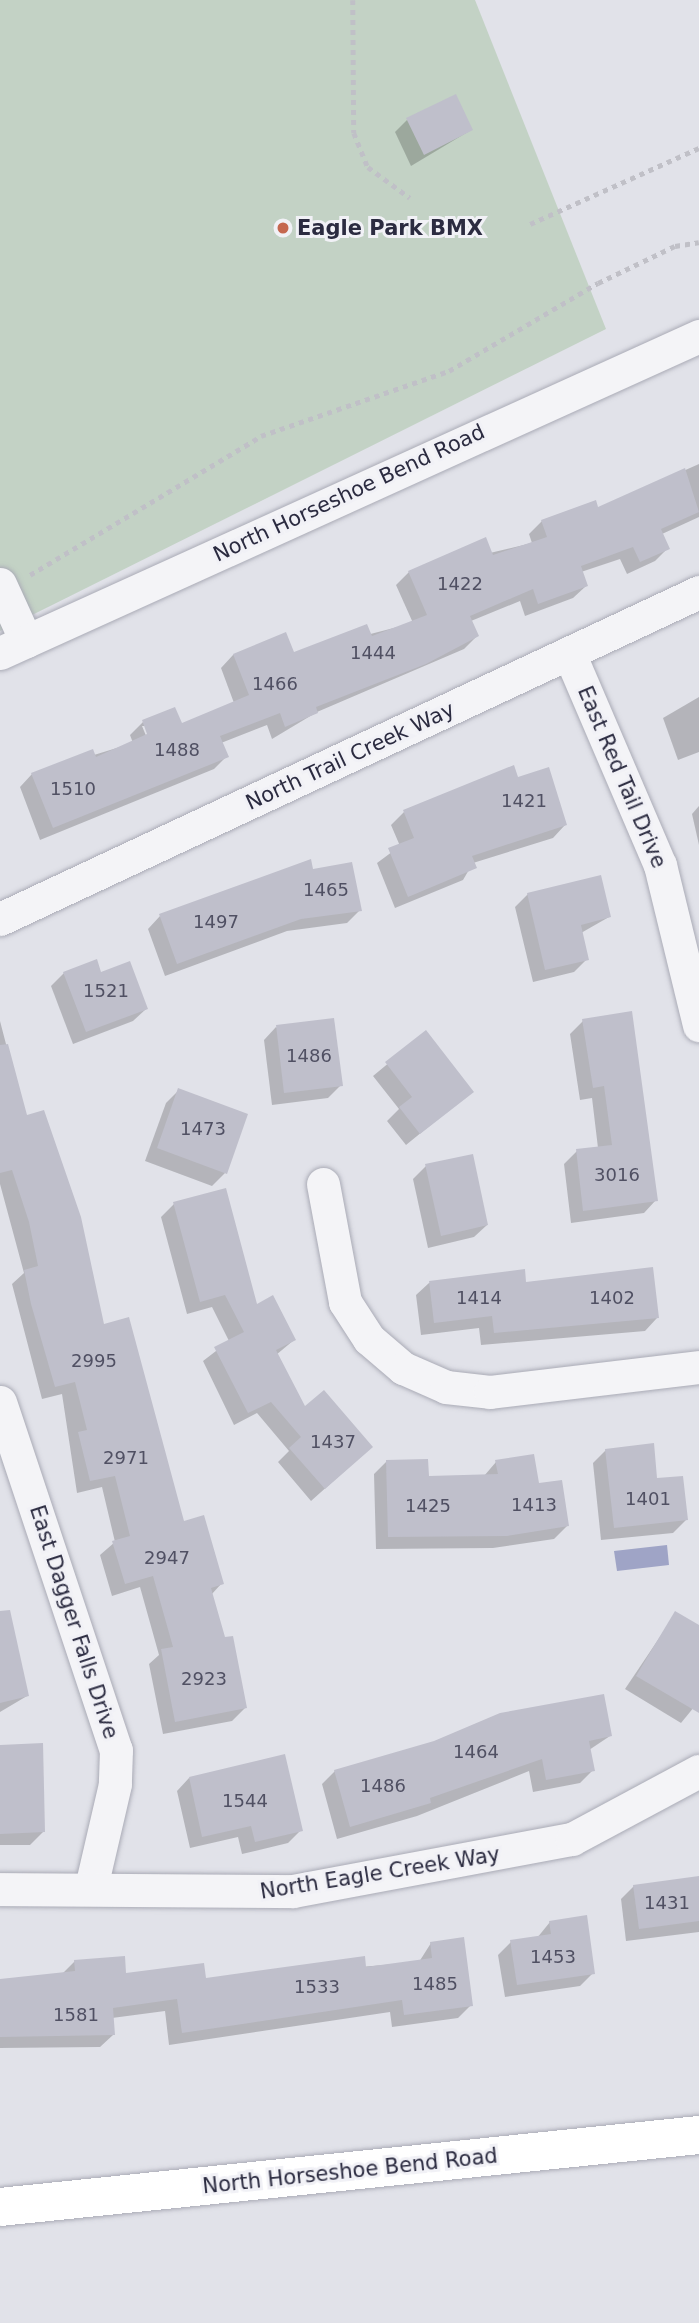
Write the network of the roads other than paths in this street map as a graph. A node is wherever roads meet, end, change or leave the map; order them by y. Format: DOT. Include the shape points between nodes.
graph roads {
  1 [pos="699,336"];
  2 [pos="10,583"];
  3 [pos="699,592"];
  4 [pos="13,647"];
  5 [pos="569,653"];
  6 [pos="0,919"];
  7 [pos="699,1025"];
  8 [pos="323,1184"];
  9 [pos="699,1367"];
  10 [pos="0,1402"];
  11 [pos="699,1771"];
  12 [pos="91,1888"];
  13 [pos="0,1889"];
  14 [pos="699,2135"];
  15 [pos="0,2207"];
  1 -- 4 [label="street, North Horseshoe Bend Road"];
  2 -- 4 [label="street"];
  3 -- 5 [label="street, North Trail Creek Way"];
  5 -- 6 [label="street, North Trail Creek Way"];
  5 -- 7 [label="street, East Red Tail Drive" via="660,864"];
  8 -- 9 [label="street" via="345,1302 369,1339 403,1368 446,1387 490,1392"];
  10 -- 12 [label="street, East Dagger Falls Drive" via="106,1706 116,1750 115,1784"];
  11 -- 12 [label="street, North Eagle Creek Way" via="611,1823 528,1850 293,1891"];
  12 -- 13 [label="street, North Eagle Creek Way"];
  14 -- 15 [label="highway, North Horseshoe Bend Road"];
}
